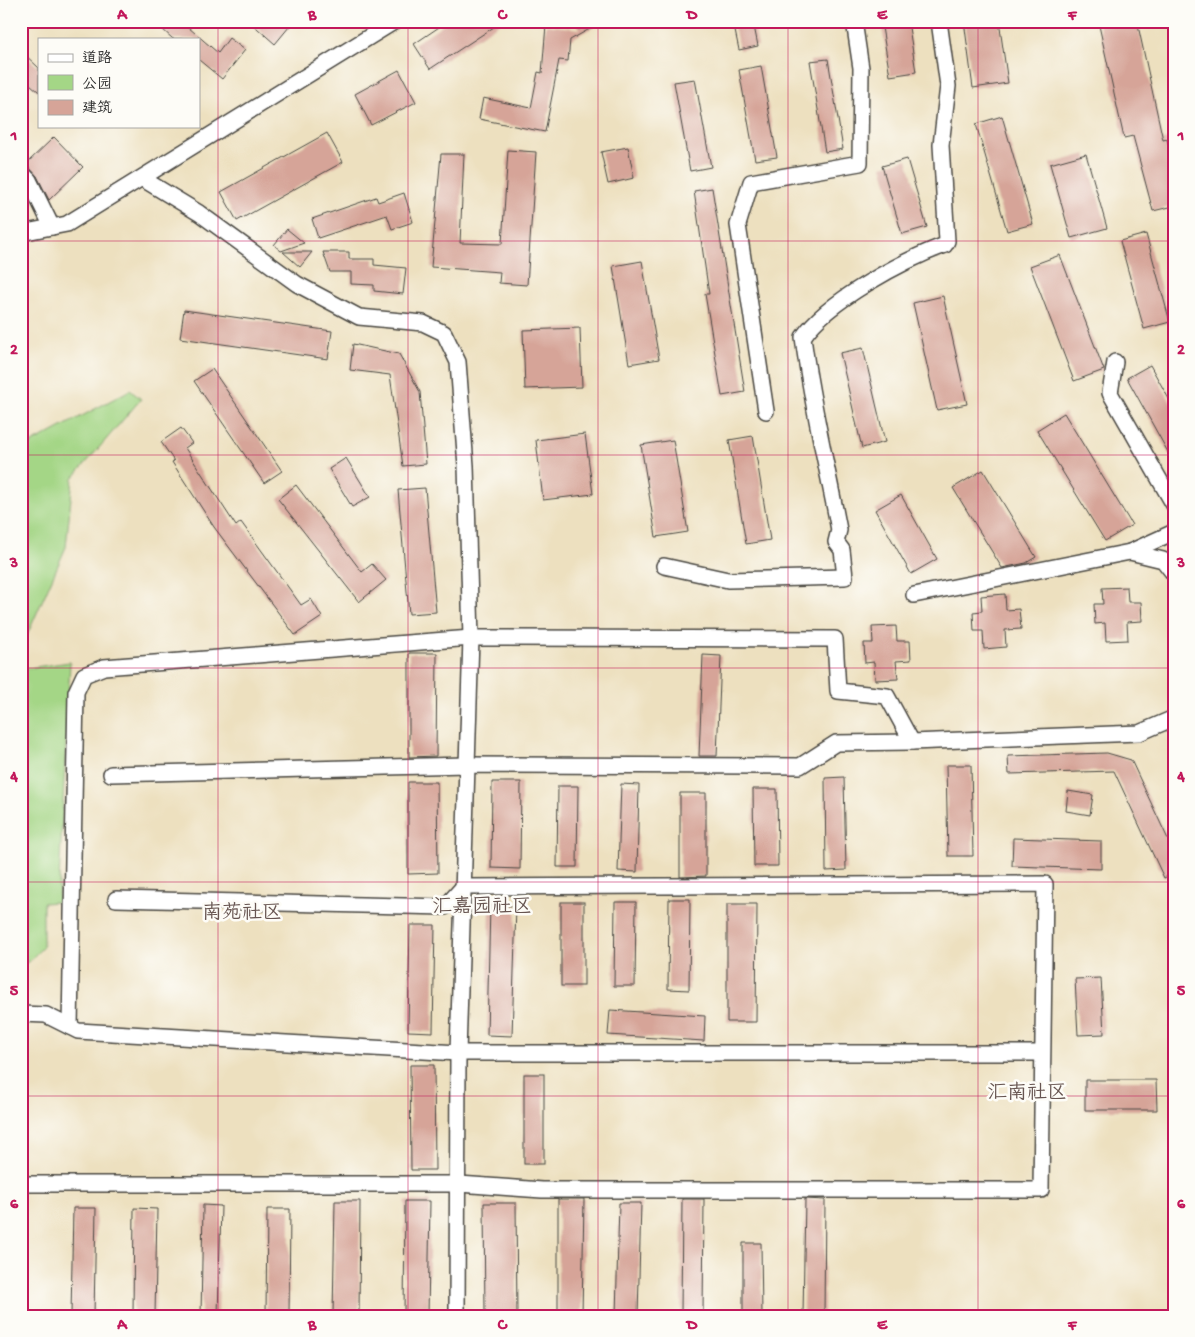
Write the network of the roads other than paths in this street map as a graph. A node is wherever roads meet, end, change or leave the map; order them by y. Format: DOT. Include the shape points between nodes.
graph roads {
  1 [pos="396,21"];
  2 [pos="854,21"];
  3 [pos="939,21"];
  4 [pos="21,172"];
  5 [pos="143,179"];
  6 [pos="52,227"];
  7 [pos="21,233"];
  8 [pos="1114,362"];
  9 [pos="766,411"];
  10 [pos="1174,505"];
  11 [pos="1174,532"];
  12 [pos="1130,552"];
  13 [pos="664,566"];
  14 [pos="1174,574"];
  15 [pos="914,594"];
  16 [pos="471,638"];
  17 [pos="1174,718"];
  18 [pos="912,742"];
  19 [pos="466,765"];
  20 [pos="111,774"];
  21 [pos="463,887"];
  22 [pos="116,899"];
  23 [pos="21,1014"];
  24 [pos="70,1027"];
  25 [pos="1042,1053"];
  26 [pos="458,1054"];
  27 [pos="21,1184"];
  28 [pos="459,1184"];
  29 [pos="457,1316"];
  1 -- 5 [label="street"];
  2 -- 9 [label="street" via="862,68 860,163 751,182 738,226"];
  3 -- 13 [label="street" via="948,86 941,145 946,245 898,265 848,297 810,325 803,337 809,386 839,530 836,542 842,550 845,576 728,580"];
  4 -- 6 [label="street" via="29,180"];
  5 -- 6 [label="street" via="67,224"];
  5 -- 16 [label="street" via="199,213 297,284 358,316 423,323 444,333 458,362 466,466"];
  6 -- 7 [label="street"];
  8 -- 10 [label="street" via="1110,393"];
  11 -- 12 [label="street"];
  12 -- 14 [label="street" via="1163,560"];
  12 -- 15 [label="street"];
  16 -- 18 [label="street" via="835,639 838,691 887,696"];
  16 -- 19 [label="street"];
  16 -- 24 [label="street" via="104,667 84,675 76,692"];
  17 -- 18 [label="street" via="1139,733"];
  18 -- 19 [label="street" via="836,743 800,766"];
  19 -- 20 [label="street"];
  19 -- 21 [label="street"];
  21 -- 22 [label="street" via="445,906"];
  21 -- 25 [label="street" via="1046,884"];
  21 -- 26 [label="street"];
  23 -- 24 [label="street" via="46,1015"];
  24 -- 26 [label="street" via="78,1031"];
  25 -- 26 [label="street"];
  25 -- 28 [label="street" via="1041,1190 542,1190"];
  26 -- 28 [label="street"];
  27 -- 28 [label="street"];
  28 -- 29 [label="street"];
}
